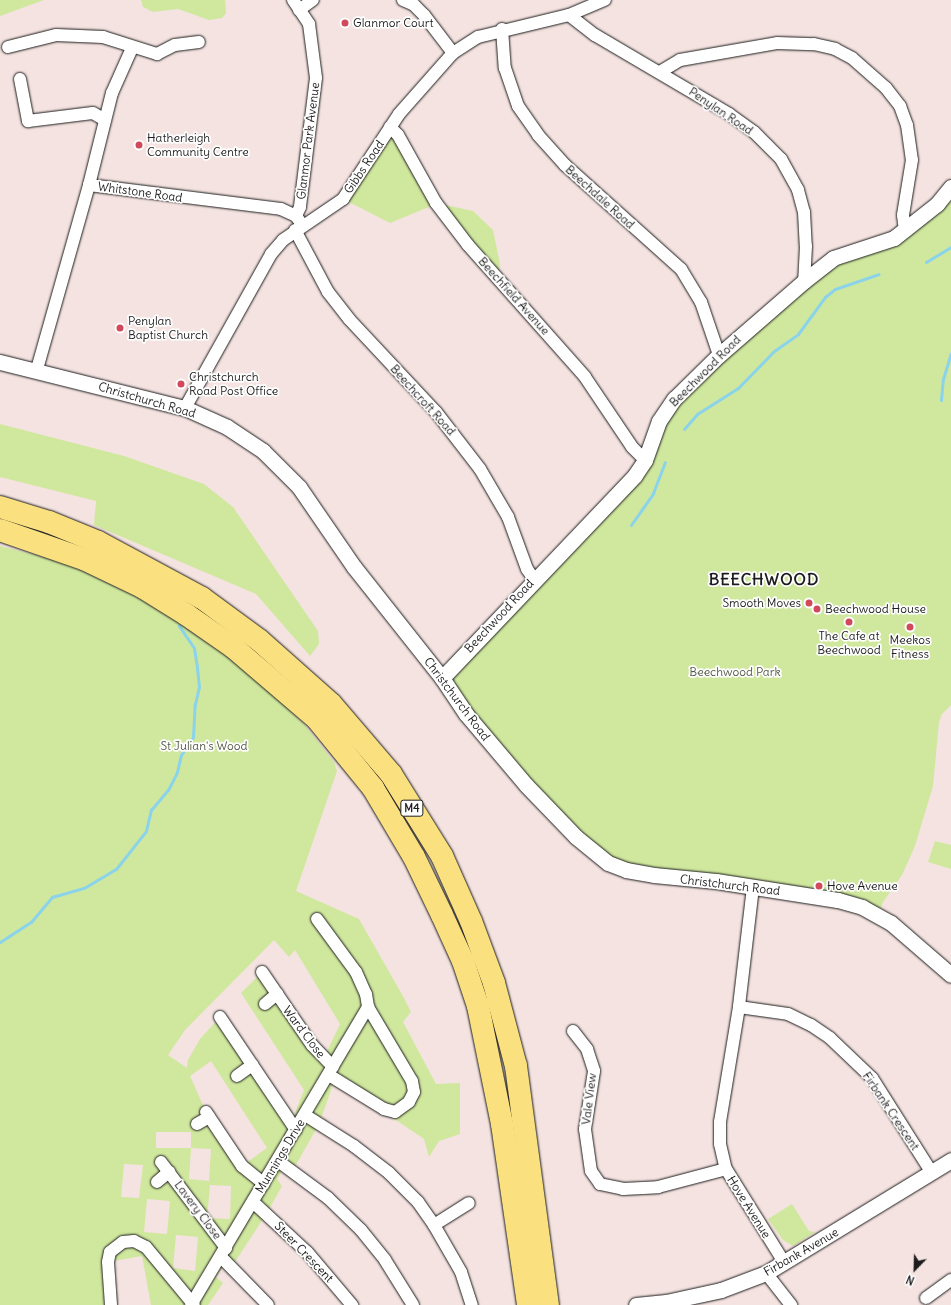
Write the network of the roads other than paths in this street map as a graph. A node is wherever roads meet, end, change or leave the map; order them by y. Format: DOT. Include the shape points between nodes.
graph roads {
  1 [pos="313,0"];
  2 [pos="403,0"];
  3 [pos="605,0"];
  4 [pos="296,5"];
  5 [pos="569,15"];
  6 [pos="502,29"];
  7 [pos="199,42"];
  8 [pos="8,47"];
  9 [pos="132,48"];
  10 [pos="453,53"];
  11 [pos="660,72"];
  12 [pos="20,79"];
  13 [pos="105,120"];
  14 [pos="390,128"];
  15 [pos="90,185"];
  16 [pos="951,187"];
  17 [pos="296,216"];
  18 [pos="299,228"];
  19 [pos="905,231"];
  20 [pos="804,281"];
  21 [pos="719,355"];
  22 [pos="0,362"];
  23 [pos="37,369"];
  24 [pos="185,408"];
  25 [pos="645,460"];
  26 [pos="0,507"];
  27 [pos="0,530"];
  28 [pos="534,579"];
  29 [pos="442,678"];
  30 [pos="752,887"];
  31 [pos="317,919"];
  32 [pos="950,970"];
  33 [pos="262,972"];
  34 [pos="277,994"];
  35 [pos="265,1004"];
  36 [pos="368,1007"];
  37 [pos="739,1007"];
  38 [pos="220,1017"];
  39 [pos="573,1031"];
  40 [pos="252,1065"];
  41 [pos="331,1071"];
  42 [pos="237,1076"];
  43 [pos="305,1115"];
  44 [pos="197,1124"];
  45 [pos="296,1130"];
  46 [pos="951,1160"];
  47 [pos="278,1161"];
  48 [pos="161,1162"];
  49 [pos="726,1169"];
  50 [pos="169,1172"];
  51 [pos="932,1173"];
  52 [pos="157,1182"];
  53 [pos="264,1184"];
  54 [pos="253,1202"];
  55 [pos="469,1203"];
  56 [pos="434,1225"];
  57 [pos="224,1253"];
  58 [pos="784,1262"];
  59 [pos="766,1273"];
  60 [pos="951,1280"];
  61 [pos="926,1298"];
  62 [pos="192,1304"];
  63 [pos="666,1304"];
  64 [pos="111,1305"];
  65 [pos="268,1305"];
  66 [pos="352,1305"];
  67 [pos="414,1305"];
  68 [pos="472,1305"];
  69 [pos="528,1305"];
  70 [pos="548,1305"];
  71 [pos="636,1305"];
  72 [pos="791,1305"];
  1 -- 4 [label="street"];
  2 -- 10 [label="street" via="414,5 424,15"];
  3 -- 5 [label="street, Gibbs Road"];
  4 -- 17 [label="street, Glanmor Park Avenue" via="309,24 316,78 301,199"];
  5 -- 6 [label="street, Gibbs Road"];
  5 -- 11 [label="street, Penylan Road" via="595,35"];
  6 -- 10 [label="street, Gibbs Road" via="478,37"];
  6 -- 21 [label="street, Beechdale Road" via="506,68 518,106 538,135 565,165 681,270 701,302"];
  7 -- 9 [label="street" via="175,45 157,54"];
  8 -- 9 [label="street" via="56,35 103,37"];
  9 -- 13 [label="street" via="112,93"];
  10 -- 14 [label="street, Gibbs Road" via="399,114"];
  11 -- 19 [label="street" via="680,60 777,43 814,44 835,49 852,58 886,88 900,106 907,125 912,160 902,215"];
  11 -- 20 [label="street, Penylan Road" via="729,114 754,132 781,159 798,190 803,206 806,246"];
  12 -- 13 [label="street" via="28,121 92,113"];
  13 -- 15 [label="street"];
  14 -- 18 [label="street, Gibbs Road" via="343,199"];
  14 -- 25 [label="street, Beechfield Avenue" via="398,135 436,204 585,377 632,446"];
  15 -- 17 [label="street, Whitstone Road" via="281,209"];
  15 -- 23 [label="street, Whitstone Road"];
  16 -- 19 [label="street, Beechwood Road" via="937,204"];
  17 -- 18 [label="street"];
  18 -- 24 [label="street, Gibbs Road" via="271,254"];
  18 -- 28 [label="street, Beechcroft Road" via="328,292 436,412 480,469 508,517 527,569"];
  19 -- 20 [label="street, Beechwood Road" via="883,243 833,258"];
  20 -- 21 [label="street, Beechwood Road"];
  21 -- 25 [label="street, Beechwood Road" via="674,399 659,421"];
  22 -- 23 [label="street, Christchurch Road"];
  23 -- 24 [label="street, Christchurch Road"];
  24 -- 29 [label="street, Christchurch Road" via="227,427 284,470 354,567"];
  25 -- 28 [label="street, Beechwood Road" via="635,475"];
  26 -- 70 [label="highway, M4" via="49,522 98,542 202,598 259,640 331,704 391,774 442,856 494,983 516,1066"];
  27 -- 69 [label="highway, M4" via="86,560 142,587 188,615 238,651 317,719 373,788 414,857 442,915 463,961 478,1006 502,1124"];
  28 -- 29 [label="street, Beechwood Road"];
  29 -- 30 [label="street, Christchurch Road" via="466,714 526,785 576,837 608,863 626,870 654,875"];
  30 -- 32 [label="street, Christchurch Road" via="838,900 862,907 891,923"];
  30 -- 37 [label="street, Hove Avenue"];
  31 -- 36 [label="street" via="356,972 366,994"];
  33 -- 34 [label="street, Ward Close"];
  34 -- 35 [label="street, Ward Close"];
  34 -- 41 [label="street, Ward Close"];
  36 -- 41 [label="street, Munnings Drive"];
  36 -- 41 [label="street, Ward Close" via="412,1081 414,1092 409,1102 395,1112 384,1109"];
  37 -- 49 [label="street, Hove Avenue" via="720,1122 720,1144"];
  37 -- 51 [label="street, Firbank Crescent" via="788,1014 812,1025 830,1038 872,1078"];
  38 -- 40 [label="street"];
  39 -- 49 [label="street, Vale View" via="587,1049 594,1071 585,1129 591,1171 600,1184 623,1189 658,1187"];
  40 -- 42 [label="street"];
  40 -- 45 [label="street"];
  41 -- 43 [label="street, Munnings Drive"];
  43 -- 45 [label="street, Munnings Drive"];
  43 -- 56 [label="street" via="354,1146 389,1173 418,1202"];
  44 -- 53 [label="street" via="208,1114 242,1166"];
  45 -- 47 [label="street, Munnings Drive"];
  46 -- 51 [label="street, Firbank Avenue"];
  47 -- 53 [label="street, Munnings Drive"];
  47 -- 67 [label="street" via="328,1198 361,1230 386,1260"];
  48 -- 50 [label="street, Lavery Close"];
  49 -- 58 [label="street, Hove Avenue"];
  50 -- 52 [label="street, Lavery Close"];
  50 -- 57 [label="street, Lavery Close"];
  51 -- 58 [label="street, Firbank Avenue"];
  53 -- 54 [label="street, Munnings Drive"];
  54 -- 57 [label="street, Munnings Drive"];
  54 -- 66 [label="street, Steer Crescent" via="307,1252"];
  55 -- 56 [label="street"];
  56 -- 68 [label="street" via="461,1272"];
  57 -- 62 [label="street, Munnings Drive"];
  57 -- 65 [label="street, Lavery Close"];
  58 -- 59 [label="street, Firbank Avenue"];
  59 -- 63 [label="street, Firbank Avenue" via="722,1290"];
  59 -- 72 [label="street"];
  60 -- 61 [label="street"];
  62 -- 64 [label="street" via="146,1247 134,1241 123,1242 110,1252 108,1262"];
  63 -- 71 [label="street, Firbank Avenue"];
}
